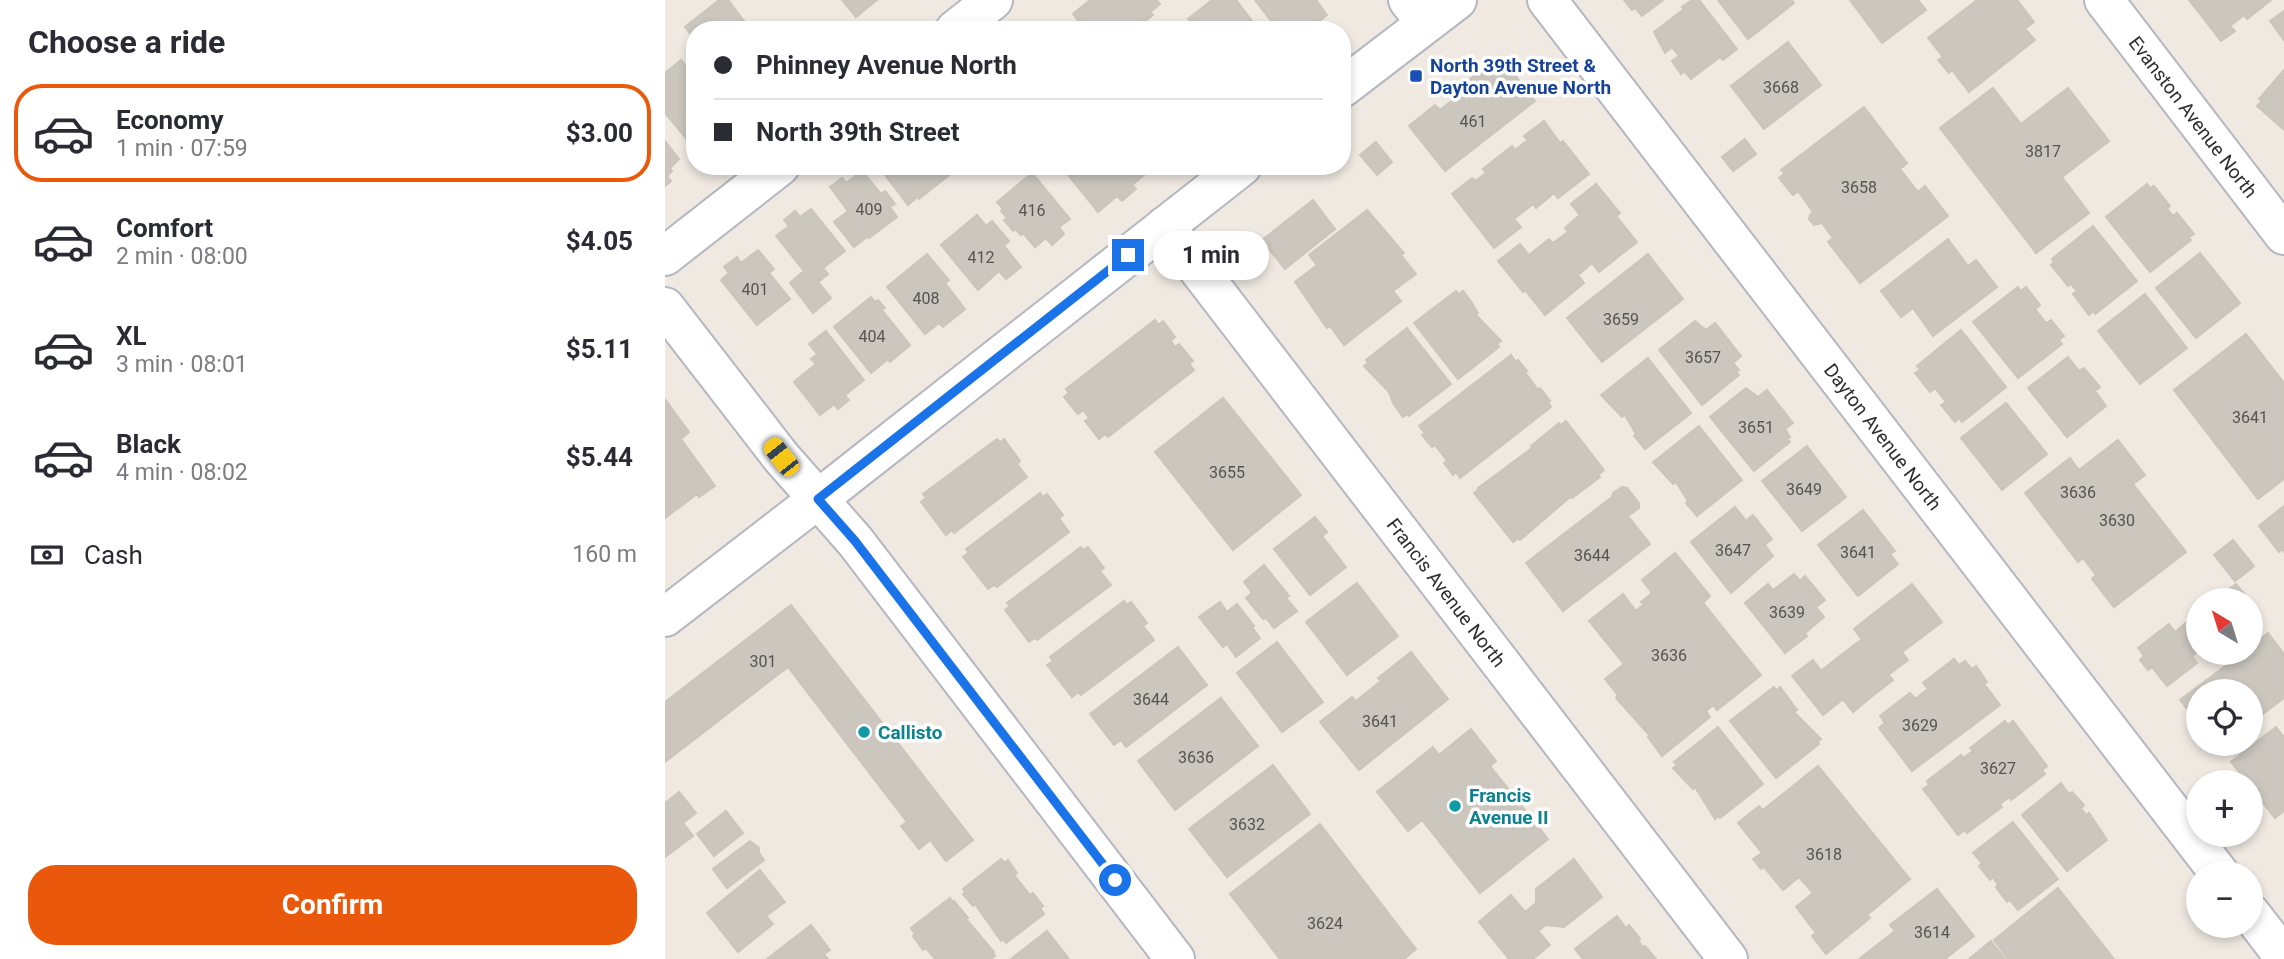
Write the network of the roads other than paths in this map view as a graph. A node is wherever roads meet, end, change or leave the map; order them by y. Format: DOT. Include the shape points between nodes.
graph roads {
  1 [pos="993,0"];
  2 [pos="1457,0"];
  3 [pos="1547,0"];
  4 [pos="2103,0"];
  5 [pos="1417,12"];
  6 [pos="966,21"];
  7 [pos="1351,79"];
  8 [pos="768,175"];
  9 [pos="1230,175"];
  10 [pos="1165,226"];
  11 [pos="2284,235"];
  12 [pos="665,256"];
  13 [pos="665,307"];
  14 [pos="818,499"];
  15 [pos="665,617"];
  16 [pos="2210,861"];
  17 [pos="2263,930"];
  18 [pos="2284,957"];
  19 [pos="1175,959"];
  20 [pos="1728,959"];
  1 -- 6 [label="street"];
  2 -- 5 [label="street"];
  3 -- 16 [label="street, Dayton Avenue North"];
  4 -- 11 [label="street, Evanston Avenue North"];
  5 -- 7 [label="street"];
  8 -- 12 [label="street"];
  9 -- 10 [label="street"];
  10 -- 14 [label="street"];
  10 -- 20 [label="street, Francis Avenue North"];
  13 -- 14 [label="street"];
  14 -- 15 [label="street"];
  14 -- 19 [label="street"];
  17 -- 18 [label="street"];
}
